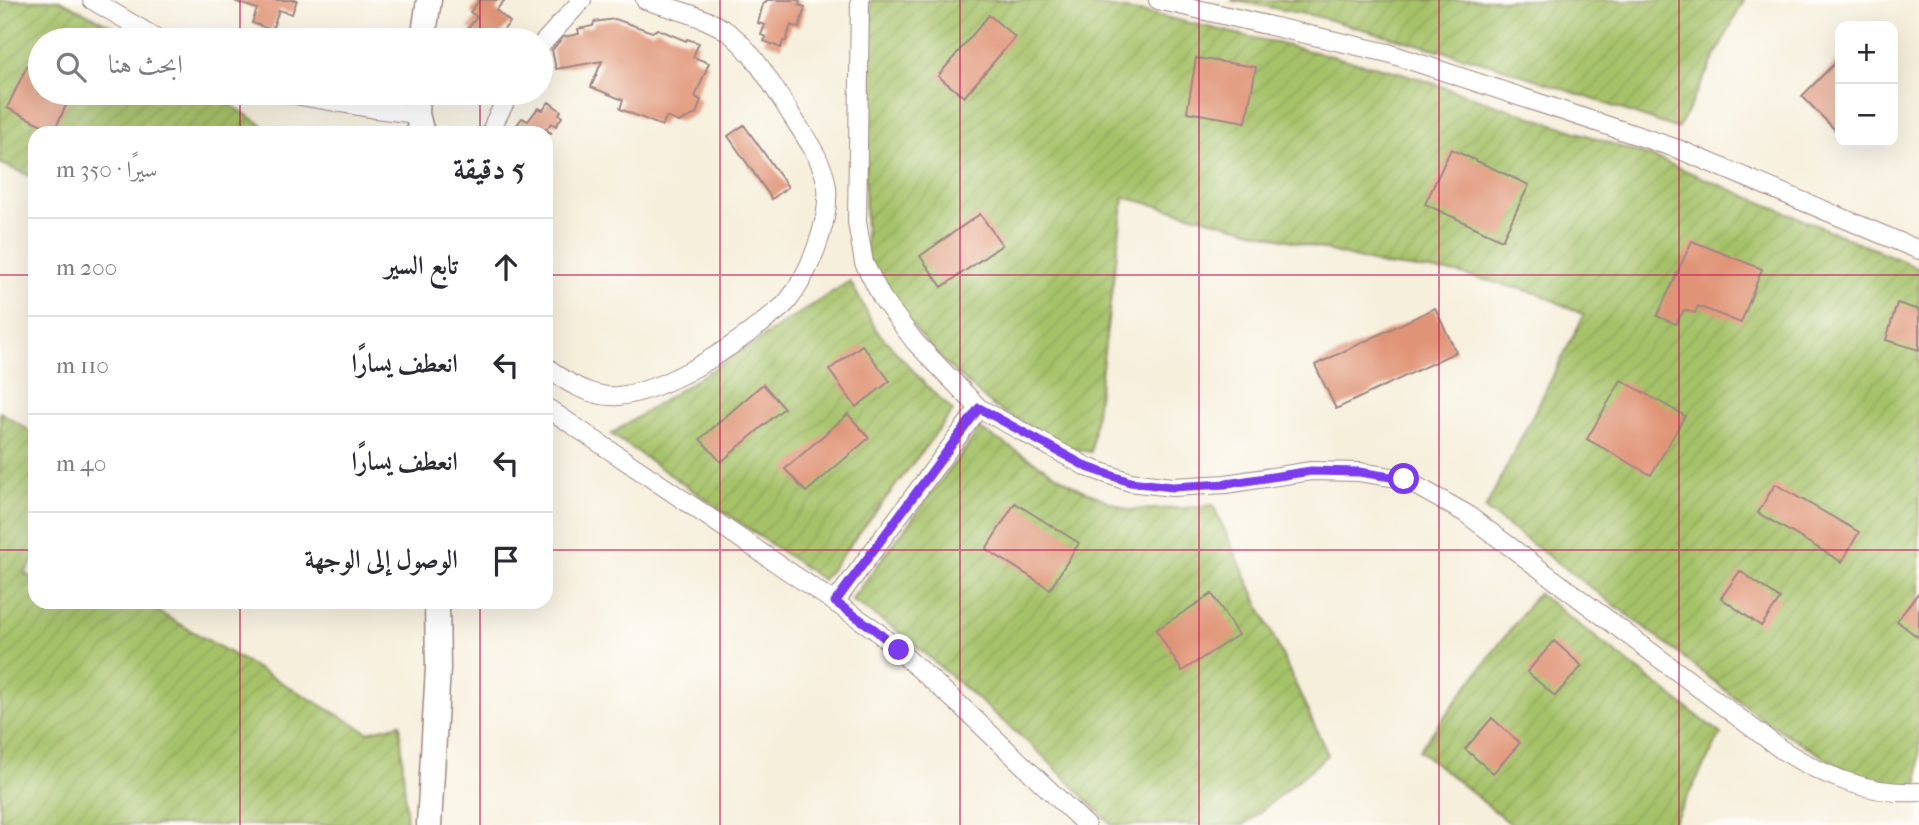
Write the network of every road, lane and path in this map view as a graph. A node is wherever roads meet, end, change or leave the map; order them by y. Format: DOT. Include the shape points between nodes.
graph roads {
  1 [pos="92,0"];
  2 [pos="429,0"];
  3 [pos="582,0"];
  4 [pos="645,0"];
  5 [pos="860,0"];
  6 [pos="1158,0"];
  7 [pos="140,28"];
  8 [pos="425,28"];
  9 [pos="553,32"];
  10 [pos="352,105"];
  11 [pos="504,105"];
  12 [pos="419,113"];
  13 [pos="493,126"];
  14 [pos="1919,250"];
  15 [pos="553,371"];
  16 [pos="979,408"];
  17 [pos="553,412"];
  18 [pos="835,602"];
  19 [pos="437,609"];
  20 [pos="1919,792"];
  21 [pos="429,825"];
  22 [pos="1086,825"];
  1 -- 7 [label="street"];
  2 -- 8 [label="street"];
  3 -- 9 [label="street"];
  4 -- 15 [label="street" via="722,28 758,64 820,163 827,189 824,222 804,275 787,303 698,365 660,384 616,396 572,384"];
  5 -- 16 [label="street" via="857,211 864,263 882,298 915,342"];
  6 -- 14 [label="street" via="1388,52 1678,149"];
  10 -- 12 [label="street"];
  11 -- 13 [label="street"];
  16 -- 18 [label="street"];
  16 -- 20 [label="street" via="1087,467 1130,482 1172,487 1226,484 1311,471 1404,479 1465,513 1809,767 1840,781 1879,790"];
  17 -- 18 [label="street"];
  18 -- 22 [label="street" via="874,629 944,691"];
  19 -- 21 [label="street"];
}
